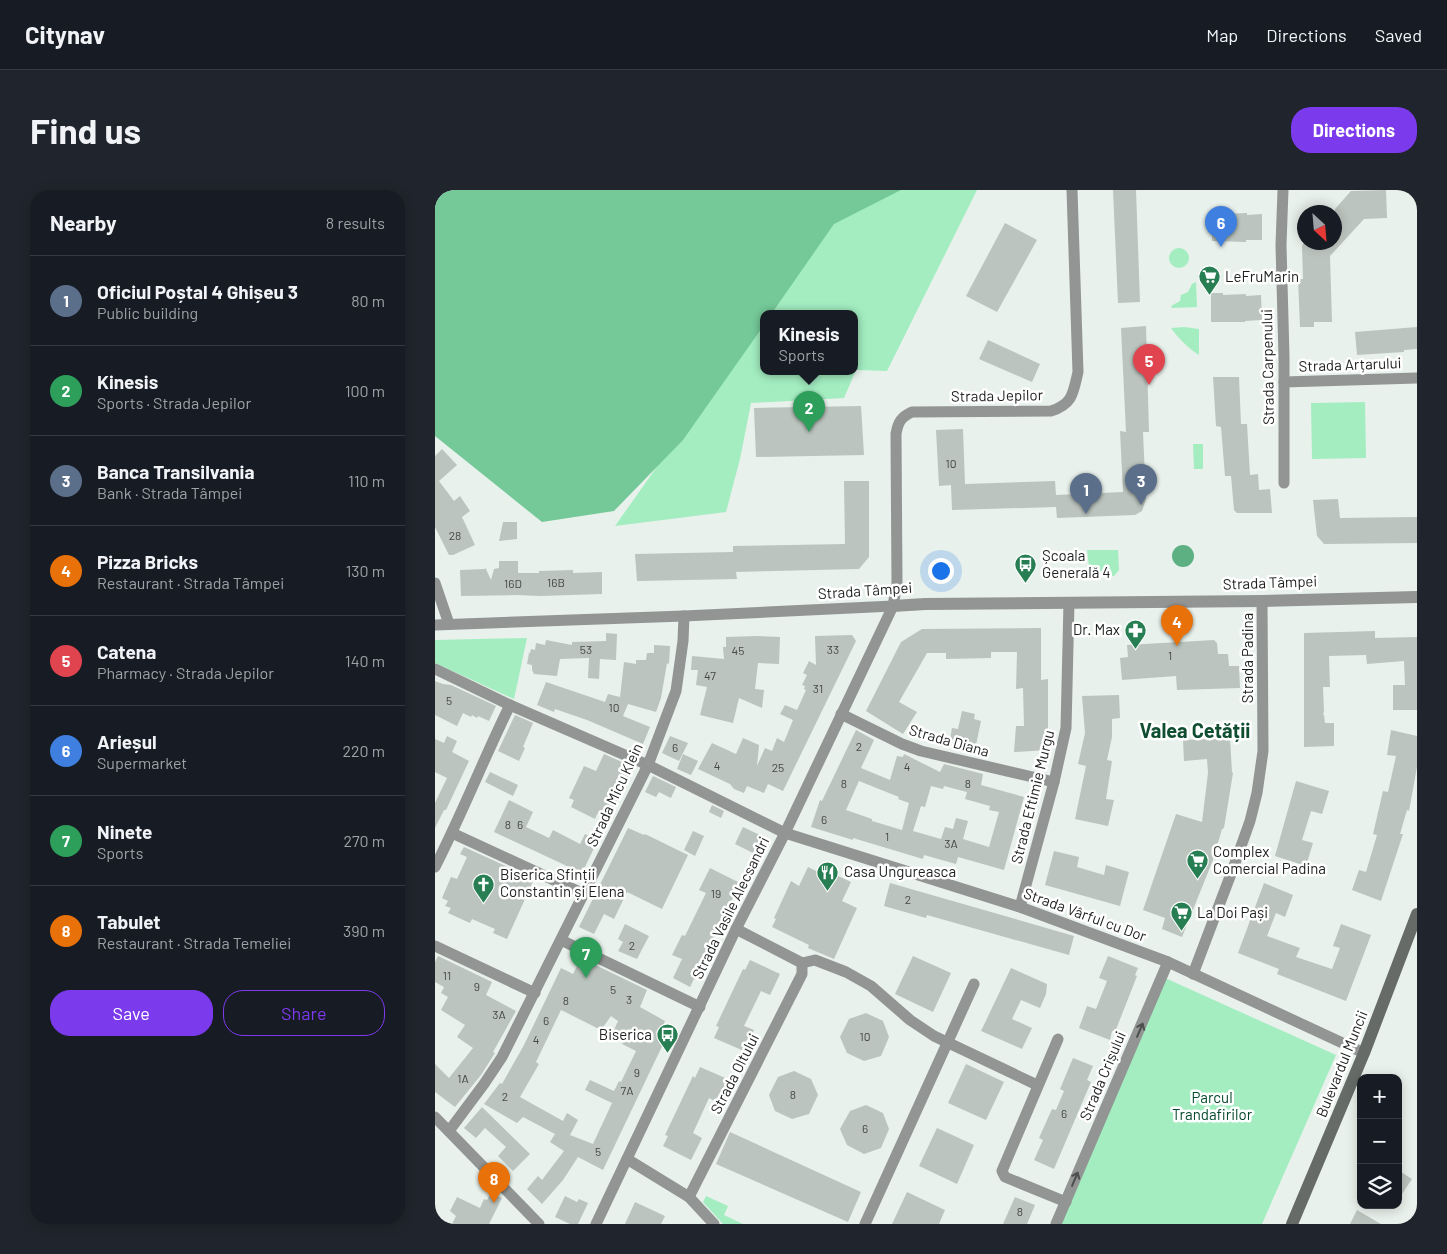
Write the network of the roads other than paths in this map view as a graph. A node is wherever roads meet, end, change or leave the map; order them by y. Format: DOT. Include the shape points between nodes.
graph roads {
  1 [pos="1072,190"];
  2 [pos="1283,190"];
  3 [pos="1417,378"];
  4 [pos="1285,382"];
  5 [pos="1284,483"];
  6 [pos="435,583"];
  7 [pos="1417,597"];
  8 [pos="1262,601"];
  9 [pos="1069,603"];
  10 [pos="893,606"];
  11 [pos="684,616"];
  12 [pos="449,624"];
  13 [pos="435,625"];
  14 [pos="435,669"];
  15 [pos="510,705"];
  16 [pos="841,714"];
  17 [pos="648,765"];
  18 [pos="1054,782"];
  19 [pos="785,833"];
  20 [pos="452,834"];
  21 [pos="435,867"];
  22 [pos="584,894"];
  23 [pos="1020,907"];
  24 [pos="1417,914"];
  25 [pos="736,929"];
  26 [pos="561,940"];
  27 [pos="435,946"];
  28 [pos="1168,962"];
  29 [pos="801,963"];
  30 [pos="1193,974"];
  31 [pos="974,984"];
  32 [pos="535,993"];
  33 [pos="700,1007"];
  34 [pos="1057,1039"];
  35 [pos="947,1042"];
  36 [pos="1364,1053"];
  37 [pos="1037,1085"];
  38 [pos="435,1117"];
  39 [pos="449,1131"];
  40 [pos="627,1159"];
  41 [pos="689,1196"];
  42 [pos="1066,1202"];
  43 [pos="539,1224"];
  44 [pos="596,1224"];
  45 [pos="714,1224"];
  46 [pos="865,1224"];
  47 [pos="1056,1224"];
  48 [pos="1292,1224"];
  1 -- 10 [label="street, Strada Jepilor" via="1078,372 1073,394 1061,408 1051,411 912,412 898,423 897,583"];
  2 -- 4 [label="street, Strada Carpenului" via="1281,245"];
  3 -- 4 [label="street, Strada Arțarului"];
  4 -- 5 [label="street, Strada Carpenului"];
  6 -- 12 [label="street"];
  7 -- 8 [label="street, Strada Tâmpei"];
  8 -- 9 [label="street, Strada Tâmpei"];
  8 -- 30 [label="street, Strada Padina" via="1263,751 1257,793 1250,822"];
  9 -- 10 [label="street, Strada Tâmpei"];
  9 -- 18 [label="street, Strada Eftimie Murgu" via="1066,728"];
  10 -- 11 [label="street, Strada Tâmpei"];
  10 -- 16 [label="street, Strada Vasile Alecsandri"];
  11 -- 12 [label="street, Strada Tâmpei"];
  11 -- 17 [label="street, Strada Micu Klein" via="676,691"];
  12 -- 13 [label="street, Strada Tâmpei"];
  14 -- 15 [label="street, Strada Vârful cu Dor"];
  15 -- 17 [label="street, Strada Vârful cu Dor"];
  15 -- 20 [label="street"];
  16 -- 18 [label="street, Strada Diana" via="921,751"];
  16 -- 19 [label="street, Strada Vasile Alecsandri"];
  17 -- 19 [label="street, Strada Vârful cu Dor"];
  17 -- 22 [label="street, Strada Micu Klein"];
  18 -- 23 [label="street, Strada Eftimie Murgu"];
  19 -- 23 [label="street, Strada Vârful cu Dor"];
  19 -- 25 [label="street, Strada Vasile Alecsandri"];
  20 -- 21 [label="street"];
  20 -- 22 [label="street"];
  22 -- 26 [label="street, Strada Micu Klein"];
  23 -- 28 [label="street, Strada Vârful cu Dor"];
  24 -- 36 [label="main road, Bulevardul Muncii"];
  25 -- 29 [label="street"];
  25 -- 33 [label="street, Strada Vasile Alecsandri"];
  26 -- 32 [label="street, Strada Micu Klein"];
  26 -- 33 [label="street"];
  27 -- 32 [label="street"];
  28 -- 30 [label="street, Strada Vârful cu Dor"];
  42 -- 28 [label="street, Strada Crișului, one-way"];
  29 -- 35 [label="street" via="815,960 846,972 871,986 910,1020"];
  29 -- 41 [label="street, Strada Oltului" via="802,974"];
  30 -- 36 [label="street, Strada Vârful cu Dor"];
  31 -- 35 [label="street"];
  32 -- 39 [label="street, Strada Micu Klein" via="502,1057"];
  33 -- 40 [label="street, Strada Vasile Alecsandri"];
  34 -- 37 [label="street"];
  35 -- 37 [label="street"];
  35 -- 46 [label="street"];
  36 -- 48 [label="main road, Bulevardul Muncii"];
  37 -- 42 [label="street" via="1002,1173"];
  38 -- 39 [label="street"];
  39 -- 43 [label="street"];
  40 -- 41 [label="street"];
  40 -- 44 [label="street, Strada Vasile Alecsandri"];
  41 -- 45 [label="street"];
  42 -- 47 [label="street, Strada Crișului"];
}
